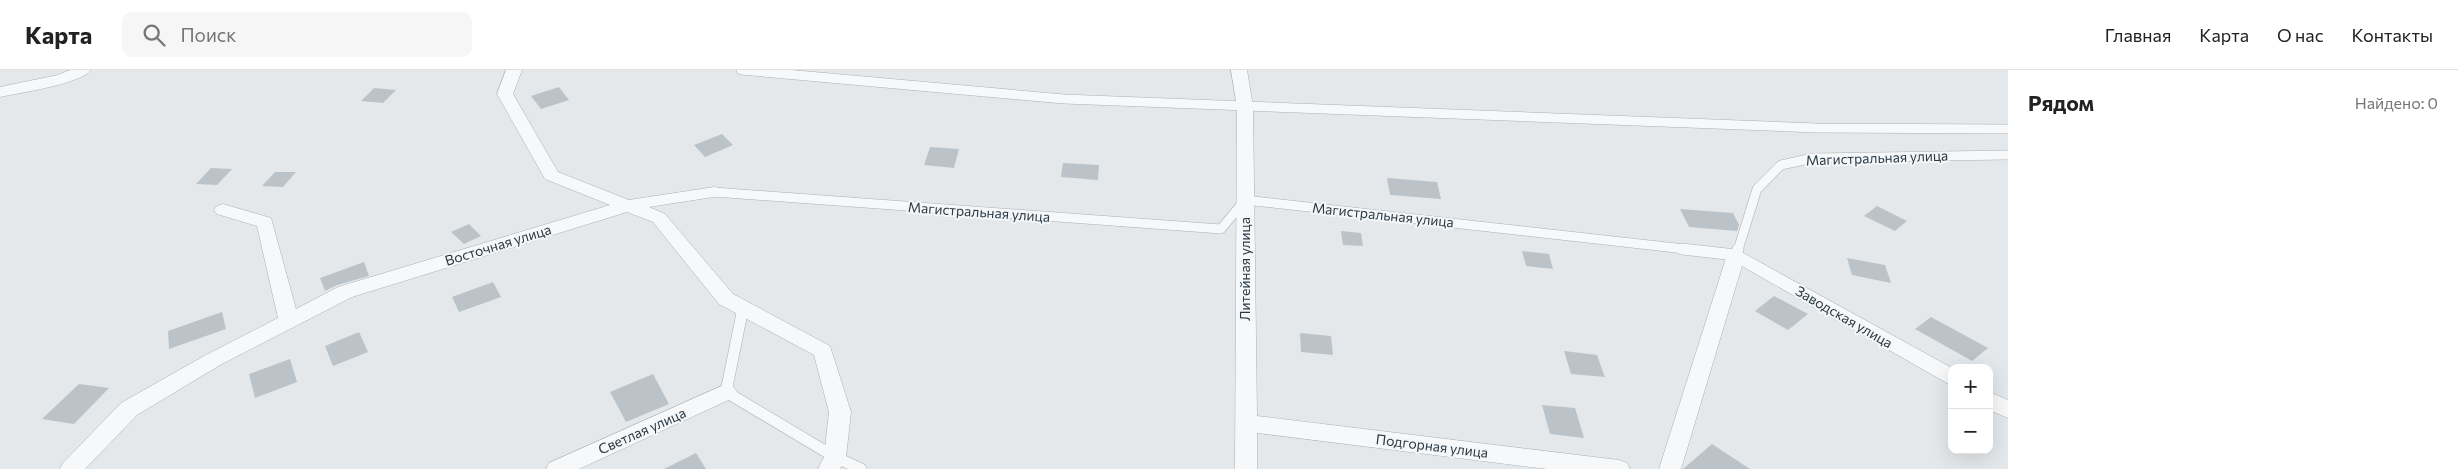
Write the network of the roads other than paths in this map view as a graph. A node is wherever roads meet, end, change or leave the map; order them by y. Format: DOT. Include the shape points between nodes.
graph roads {
  1 [pos="82,70"];
  2 [pos="514,70"];
  3 [pos="741,70"];
  4 [pos="1239,70"];
  5 [pos="0,92"];
  6 [pos="1245,107"];
  7 [pos="2008,129"];
  8 [pos="2008,155"];
  9 [pos="714,192"];
  10 [pos="1245,200"];
  11 [pos="629,205"];
  12 [pos="223,210"];
  13 [pos="1736,255"];
  14 [pos="743,308"];
  15 [pos="289,321"];
  16 [pos="1948,376"];
  17 [pos="726,392"];
  18 [pos="1993,402"];
  19 [pos="2008,410"];
  20 [pos="1246,423"];
  21 [pos="832,463"];
  22 [pos="71,469"];
  23 [pos="557,469"];
  24 [pos="861,469"];
  25 [pos="1246,469"];
  26 [pos="1619,469"];
  27 [pos="1670,469"];
  1 -- 5 [label="street" via="62,79"];
  2 -- 11 [label="street" via="505,94 551,175"];
  3 -- 6 [label="lane" via="1064,100"];
  4 -- 6 [label="street, Литейная улица"];
  6 -- 7 [label="lane" via="1816,128"];
  6 -- 10 [label="street, Литейная улица"];
  8 -- 13 [label="lane, Магистральная улица" via="1813,158 1781,165 1757,189"];
  9 -- 10 [label="lane, Магистральная улица" via="1221,229"];
  9 -- 11 [label="street, Восточная улица"];
  10 -- 13 [label="lane, Магистральная улица"];
  10 -- 20 [label="street, Литейная улица"];
  11 -- 14 [label="street" via="659,218 726,299"];
  11 -- 15 [label="street, Восточная улица" via="345,292"];
  12 -- 15 [label="street" via="265,222"];
  13 -- 16 [label="street, Заводская улица"];
  13 -- 27 [label="street"];
  14 -- 17 [label="lane"];
  14 -- 21 [label="street" via="823,351 840,412"];
  15 -- 22 [label="street, Восточная улица" via="129,408"];
  17 -- 21 [label="lane"];
  17 -- 23 [label="street, Светлая улица"];
  18 -- 19 [label="street"];
  20 -- 25 [label="street, Литейная улица"];
  20 -- 26 [label="street, Подгорная улица"];
  21 -- 24 [label="lane"];
}
